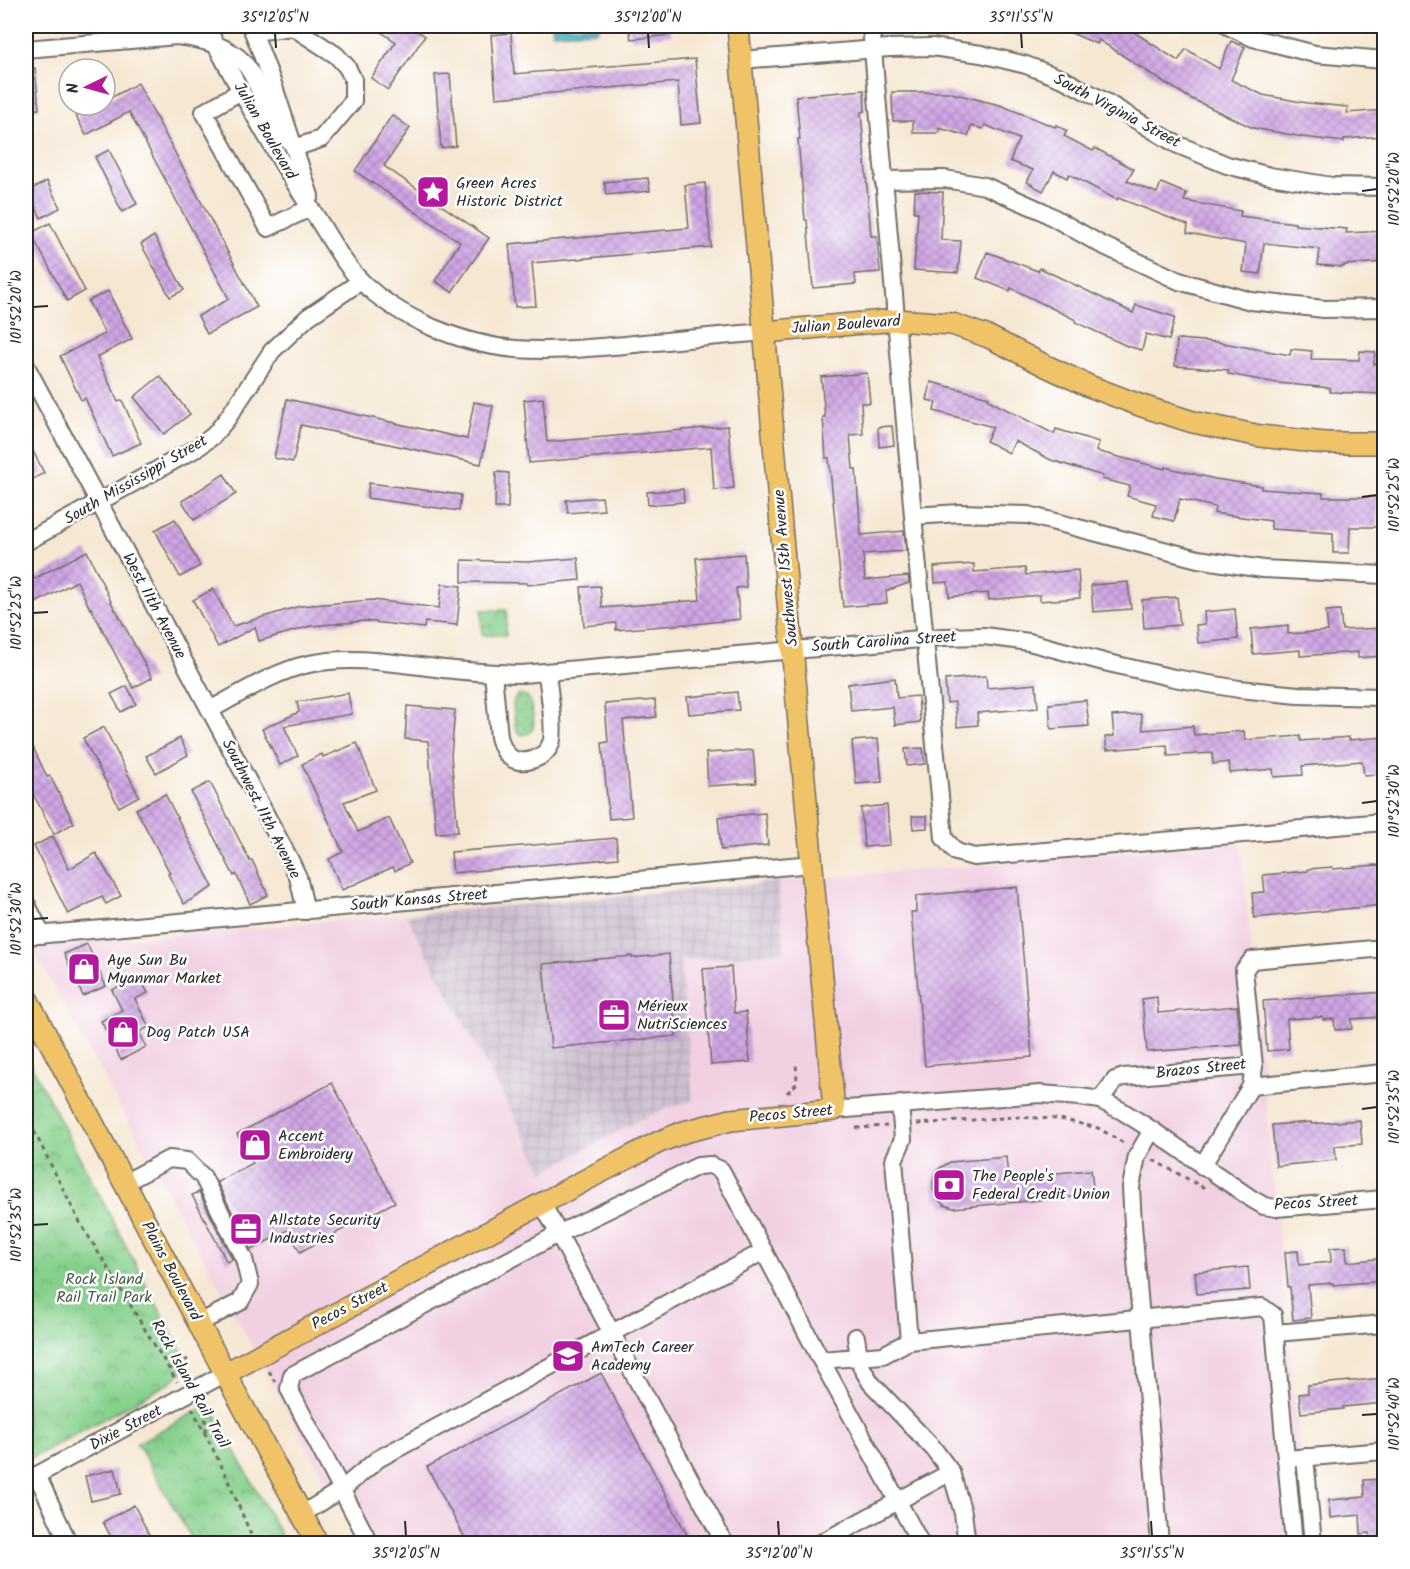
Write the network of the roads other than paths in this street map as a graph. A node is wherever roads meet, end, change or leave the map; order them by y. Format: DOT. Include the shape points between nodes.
graph roads {
  1 [pos="152,26"];
  2 [pos="204,26"];
  3 [pos="738,26"];
  4 [pos="871,26"];
  5 [pos="1228,26"];
  6 [pos="252,28"];
  7 [pos="177,36"];
  8 [pos="99,42"];
  9 [pos="216,45"];
  10 [pos="26,49"];
  11 [pos="872,49"];
  12 [pos="741,60"];
  13 [pos="1384,60"];
  14 [pos="241,91"];
  15 [pos="293,147"];
  16 [pos="883,180"];
  17 [pos="1384,187"];
  18 [pos="310,208"];
  19 [pos="327,235"];
  20 [pos="361,281"];
  21 [pos="1384,308"];
  22 [pos="896,320"];
  23 [pos="765,332"];
  24 [pos="26,366"];
  25 [pos="1384,443"];
  26 [pos="99,502"];
  27 [pos="913,516"];
  28 [pos="26,542"];
  29 [pos="1384,575"];
  30 [pos="925,638"];
  31 [pos="793,649"];
  32 [pos="547,672"];
  33 [pos="493,673"];
  34 [pos="1384,697"];
  35 [pos="210,710"];
  36 [pos="1384,822"];
  37 [pos="812,864"];
  38 [pos="26,903"];
  39 [pos="306,911"];
  40 [pos="34,935"];
  41 [pos="1384,948"];
  42 [pos="26,997"];
  43 [pos="1254,1066"];
  44 [pos="1384,1072"];
  45 [pos="1251,1086"];
  46 [pos="1100,1100"];
  47 [pos="900,1104"];
  48 [pos="834,1110"];
  49 [pos="1152,1130"];
  50 [pos="1202,1166"];
  51 [pos="124,1183"];
  52 [pos="1384,1198"];
  53 [pos="542,1203"];
  54 [pos="558,1234"];
  55 [pos="764,1251"];
  56 [pos="1141,1319"];
  57 [pos="199,1323"];
  58 [pos="1384,1324"];
  59 [pos="612,1332"];
  60 [pos="1275,1333"];
  61 [pos="856,1337"];
  62 [pos="909,1341"];
  63 [pos="859,1357"];
  64 [pos="821,1360"];
  65 [pos="226,1373"];
  66 [pos="1384,1451"];
  67 [pos="1305,1457"];
  68 [pos="1286,1459"];
  69 [pos="951,1472"];
  70 [pos="31,1478"];
  71 [pos="341,1490"];
  72 [pos="898,1501"];
  73 [pos="302,1514"];
  74 [pos="69,1544"];
  75 [pos="318,1544"];
  76 [pos="370,1544"];
  77 [pos="725,1544"];
  78 [pos="819,1544"];
  79 [pos="921,1544"];
  80 [pos="967,1544"];
  81 [pos="1160,1544"];
  82 [pos="1294,1544"];
  83 [pos="1313,1544"];
  1 -- 8 [label="street"];
  2 -- 7 [label="street"];
  2 -- 9 [label="street, Julian Boulevard"];
  3 -- 12 [label="main road, Southwest 15th Avenue"];
  4 -- 11 [label="street"];
  5 -- 13 [label="street" via="1253,38 1315,54"];
  6 -- 15 [label="street, Julian Boulevard"];
  6 -- 15 [label="street" via="293,27 336,55 353,80 352,101 321,139"];
  7 -- 8 [label="street"];
  7 -- 9 [label="street"];
  8 -- 10 [label="street"];
  9 -- 14 [label="street, Julian Boulevard"];
  9 -- 15 [label="street" via="240,58 249,69 273,120"];
  11 -- 12 [label="street, South Virginia Street"];
  11 -- 16 [label="street"];
  11 -- 17 [label="street, South Virginia Street" via="932,47 1026,65 1065,80 1176,144 1227,165 1332,186"];
  12 -- 23 [label="main road, Southwest 15th Avenue"];
  14 -- 18 [label="street, Julian Boulevard"];
  14 -- 18 [label="street" via="204,112 268,228"];
  15 -- 19 [label="street, Julian Boulevard"];
  16 -- 21 [label="street" via="945,179 985,186 1179,281 1251,301 1324,309"];
  16 -- 22 [label="street"];
  18 -- 19 [label="street, Julian Boulevard"];
  19 -- 20 [label="street, Julian Boulevard"];
  20 -- 23 [label="street, Julian Boulevard" via="397,308 435,328 472,342 516,349 572,349"];
  20 -- 26 [label="street, South Mississippi Street" via="308,317 272,351 213,436"];
  22 -- 23 [label="main road, Julian Boulevard"];
  22 -- 25 [label="main road, Julian Boulevard" via="952,324 989,337 1089,386 1193,422 1325,443"];
  22 -- 27 [label="street"];
  23 -- 31 [label="main road, Southwest 15th Avenue"];
  24 -- 26 [label="street"];
  26 -- 28 [label="street, South Mississippi Street"];
  26 -- 35 [label="street, West 11th Avenue"];
  27 -- 29 [label="street" via="1028,515 1198,559 1263,570"];
  27 -- 30 [label="street"];
  30 -- 31 [label="street, South Carolina Street"];
  30 -- 34 [label="street, South Carolina Street" via="984,636 1029,642 1127,668 1239,689"];
  30 -- 36 [label="street" via="944,838 957,852 974,857"];
  31 -- 32 [label="street, South Carolina Street"];
  31 -- 37 [label="main road, Southwest 15th Avenue"];
  32 -- 33 [label="street, South Carolina Street"];
  32 -- 33 [label="street" via="552,741 547,751 529,761 511,757 501,745"];
  33 -- 35 [label="street, South Carolina Street" via="335,660 276,676"];
  35 -- 39 [label="street, Southwest 11th Avenue" via="294,868"];
  37 -- 39 [label="street, South Kansas Street"];
  37 -- 48 [label="main road, Southwest 15th Avenue"];
  38 -- 40 [label="street"];
  39 -- 40 [label="street, South Kansas Street"];
  41 -- 43 [label="street, Brazos Street" via="1252,960 1244,970"];
  42 -- 51 [label="main road, Plains Boulevard"];
  43 -- 45 [label="street"];
  43 -- 46 [label="street, Brazos Street" via="1124,1077 1115,1080"];
  44 -- 45 [label="street"];
  45 -- 50 [label="street"];
  46 -- 47 [label="street, Pecos Street" via="1040,1094"];
  46 -- 49 [label="street, Pecos Street"];
  47 -- 48 [label="street, Pecos Street"];
  47 -- 62 [label="street" via="903,1139 894,1160"];
  48 -- 53 [label="main road, Pecos Street" via="731,1120 684,1132"];
  49 -- 50 [label="street, Pecos Street"];
  49 -- 56 [label="street" via="1137,1156 1131,1186"];
  50 -- 52 [label="street, Pecos Street" via="1264,1206"];
  51 -- 57 [label="main road, Plains Boulevard"];
  51 -- 57 [label="street" via="168,1159 187,1161 203,1177 244,1259 249,1284 240,1302"];
  53 -- 54 [label="street"];
  53 -- 65 [label="main road, Pecos Street"];
  54 -- 55 [label="street" via="698,1166 710,1165 722,1170"];
  54 -- 59 [label="street"];
  54 -- 71 [label="street" via="292,1375 289,1389"];
  55 -- 59 [label="street"];
  55 -- 64 [label="street"];
  56 -- 60 [label="street" via="1262,1307 1273,1315"];
  56 -- 62 [label="street"];
  56 -- 81 [label="street"];
  57 -- 65 [label="main road, Plains Boulevard"];
  58 -- 60 [label="street"];
  59 -- 71 [label="street" via="378,1459"];
  59 -- 77 [label="street"];
  60 -- 68 [label="street"];
  61 -- 63 [label="street"];
  62 -- 63 [label="street" via="883,1355"];
  63 -- 64 [label="street"];
  63 -- 69 [label="street" via="871,1383"];
  64 -- 72 [label="street"];
  65 -- 70 [label="street, Dixie Street"];
  65 -- 73 [label="main road, Plains Boulevard"];
  66 -- 67 [label="street"];
  67 -- 68 [label="street"];
  67 -- 83 [label="street"];
  68 -- 82 [label="street"];
  69 -- 72 [label="street"];
  69 -- 80 [label="street"];
  70 -- 74 [label="street"];
  71 -- 73 [label="street"];
  71 -- 76 [label="street"];
  72 -- 78 [label="street"];
  72 -- 79 [label="street"];
  73 -- 75 [label="main road, Plains Boulevard"];
}
